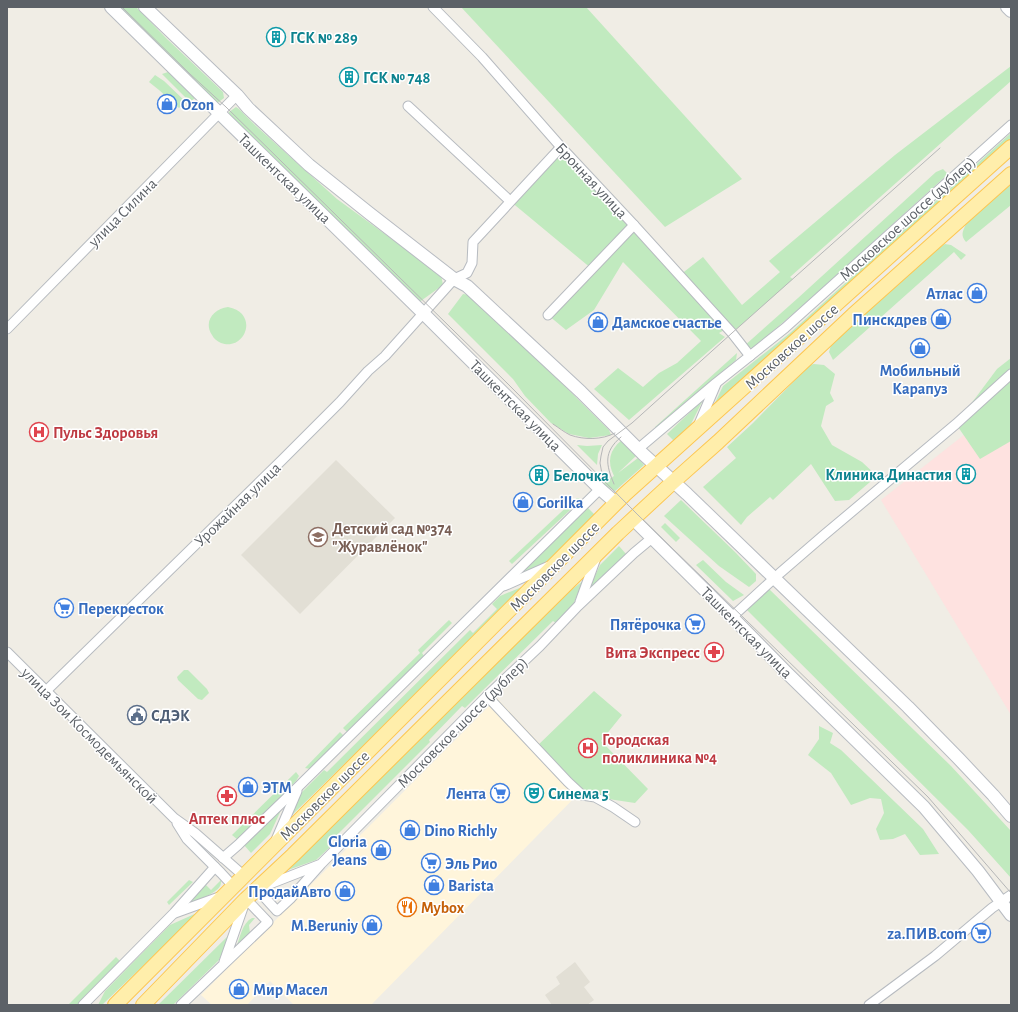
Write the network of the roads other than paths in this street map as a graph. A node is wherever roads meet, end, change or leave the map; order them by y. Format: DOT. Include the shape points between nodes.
graph roads {
  1 [pos="111,7"];
  2 [pos="146,7"];
  3 [pos="433,7"];
  4 [pos="1007,7"];
  5 [pos="1011,11"];
  6 [pos="237,95"];
  7 [pos="408,106"];
  8 [pos="219,114"];
  9 [pos="1011,125"];
  10 [pos="561,147"];
  11 [pos="1011,147"];
  12 [pos="1011,174"];
  13 [pos="510,201"];
  14 [pos="634,225"];
  15 [pos="454,279"];
  16 [pos="424,314"];
  17 [pos="548,315"];
  18 [pos="7,330"];
  19 [pos="750,356"];
  20 [pos="1011,374"];
  21 [pos="716,383"];
  22 [pos="697,430"];
  23 [pos="638,449"];
  24 [pos="656,466"];
  25 [pos="673,482"];
  26 [pos="600,489"];
  27 [pos="616,503"];
  28 [pos="633,519"];
  29 [pos="652,538"];
  30 [pos="597,555"];
  31 [pos="557,563"];
  32 [pos="774,578"];
  33 [pos="499,588"];
  34 [pos="578,606"];
  35 [pos="732,617"];
  36 [pos="7,652"];
  37 [pos="46,691"];
  38 [pos="487,696"];
  39 [pos="299,786"];
  40 [pos="1011,816"];
  41 [pos="174,818"];
  42 [pos="635,822"];
  43 [pos="273,847"];
  44 [pos="223,858"];
  45 [pos="321,864"];
  46 [pos="215,867"];
  47 [pos="244,876"];
  48 [pos="258,889"];
  49 [pos="229,891"];
  50 [pos="1006,898"];
  51 [pos="246,899"];
  52 [pos="277,912"];
  53 [pos="174,913"];
  54 [pos="1011,915"];
  55 [pos="224,962"];
  56 [pos="96,992"];
  57 [pos="83,1005"];
  58 [pos="91,1005"];
  59 [pos="115,1005"];
  60 [pos="143,1005"];
  61 [pos="181,1005"];
  62 [pos="869,1005"];
  1 -- 8 [label="main road, Ташкентская улица"];
  2 -- 6 [label="main road, Ташкентская улица"];
  3 -- 10 [label="street, Бронная улица" via="482,57"];
  4 -- 5 [label="main road"];
  6 -- 8 [label="street, улица Силина"];
  6 -- 15 [label="main road, Ташкентская улица" via="309,165"];
  7 -- 13 [label="street"];
  8 -- 16 [label="main road, Ташкентская улица"];
  8 -- 18 [label="street, улица Силина"];
  9 -- 19 [label="street, Московское шоссе (дублер)" via="785,328"];
  10 -- 13 [label="street"];
  10 -- 14 [label="street, Бронная улица"];
  11 -- 22 [label="main road, Московское шоссе"];
  12 -- 25 [label="main road, Московское шоссе" via="853,315"];
  13 -- 15 [label="street" via="473,242 472,263 467,273"];
  14 -- 17 [label="street"];
  14 -- 19 [label="street, Бронная улица"];
  15 -- 16 [label="street, Урожайная улица"];
  15 -- 23 [label="main road, Ташкентская улица" via="467,286"];
  16 -- 26 [label="main road, Ташкентская улица"];
  16 -- 37 [label="street, Урожайная улица" via="282,460"];
  19 -- 21 [label="street, Московское шоссе (дублер)"];
  20 -- 32 [label="street" via="956,424"];
  21 -- 22 [label="street"];
  21 -- 23 [label="street, Московское шоссе (дублер)"];
  22 -- 24 [label="main road, Московское шоссе"];
  23 -- 24 [label="main road, Ташкентская улица"];
  24 -- 25 [label="main road, Ташкентская улица"];
  24 -- 27 [label="main road, Московское шоссе"];
  25 -- 28 [label="main road, Московское шоссе"];
  25 -- 32 [label="main road, Ташкентская улица"];
  26 -- 27 [label="main road, Ташкентская улица"];
  26 -- 33 [label="street"];
  27 -- 28 [label="main road, Ташкентская улица"];
  27 -- 31 [label="main road, Московское шоссе"];
  28 -- 29 [label="main road, Ташкентская улица"];
  28 -- 30 [label="main road, Московское шоссе"];
  29 -- 34 [label="street, Московское шоссе (дублер)"];
  29 -- 35 [label="main road, Ташкентская улица"];
  30 -- 34 [label="street"];
  30 -- 48 [label="main road, Московское шоссе"];
  31 -- 33 [label="street"];
  31 -- 43 [label="main road, Московское шоссе"];
  32 -- 35 [label="street"];
  32 -- 40 [label="main road, Ташкентская улица" via="908,707"];
  33 -- 39 [label="street"];
  34 -- 38 [label="street, Московское шоссе (дублер)"];
  35 -- 50 [label="main road, Ташкентская улица" via="924,807 978,871"];
  36 -- 37 [label="street, улица Зои Космодемьянской"];
  37 -- 41 [label="street, улица Зои Космодемьянской"];
  38 -- 42 [label="street" via="582,795 595,797"];
  38 -- 45 [label="street, Московское шоссе (дублер)"];
  39 -- 43 [label="street"];
  39 -- 44 [label="street"];
  41 -- 44 [label="street, улица Зои Космодемьянской"];
  41 -- 46 [label="street, улица Зои Космодемьянской" via="188,839"];
  43 -- 47 [label="main road, Московское шоссе"];
  44 -- 47 [label="street, улица Зои Космодемьянской"];
  45 -- 48 [label="street"];
  45 -- 52 [label="street, Московское шоссе (дублер)"];
  46 -- 49 [label="street, улица Зои Космодемьянской"];
  46 -- 53 [label="street"];
  47 -- 48 [label="main road, улица Зои Космодемьянской"];
  47 -- 49 [label="main road, Московское шоссе"];
  48 -- 51 [label="main road, Московское шоссе"];
  48 -- 52 [label="street, улица Зои Космодемьянской"];
  49 -- 51 [label="main road, улица Зои Космодемьянской"];
  49 -- 53 [label="street"];
  49 -- 59 [label="main road, Московское шоссе"];
  50 -- 54 [label="main road, Ташкентская улица"];
  50 -- 62 [label="street" via="935,956"];
  51 -- 55 [label="street"];
  51 -- 55 [label="street, улица Зои Космодемьянской" via="268,922"];
  51 -- 60 [label="main road, Московское шоссе"];
  53 -- 56 [label="street"];
  55 -- 61 [label="street"];
  56 -- 57 [label="street"];
  56 -- 58 [label="street"];
}
